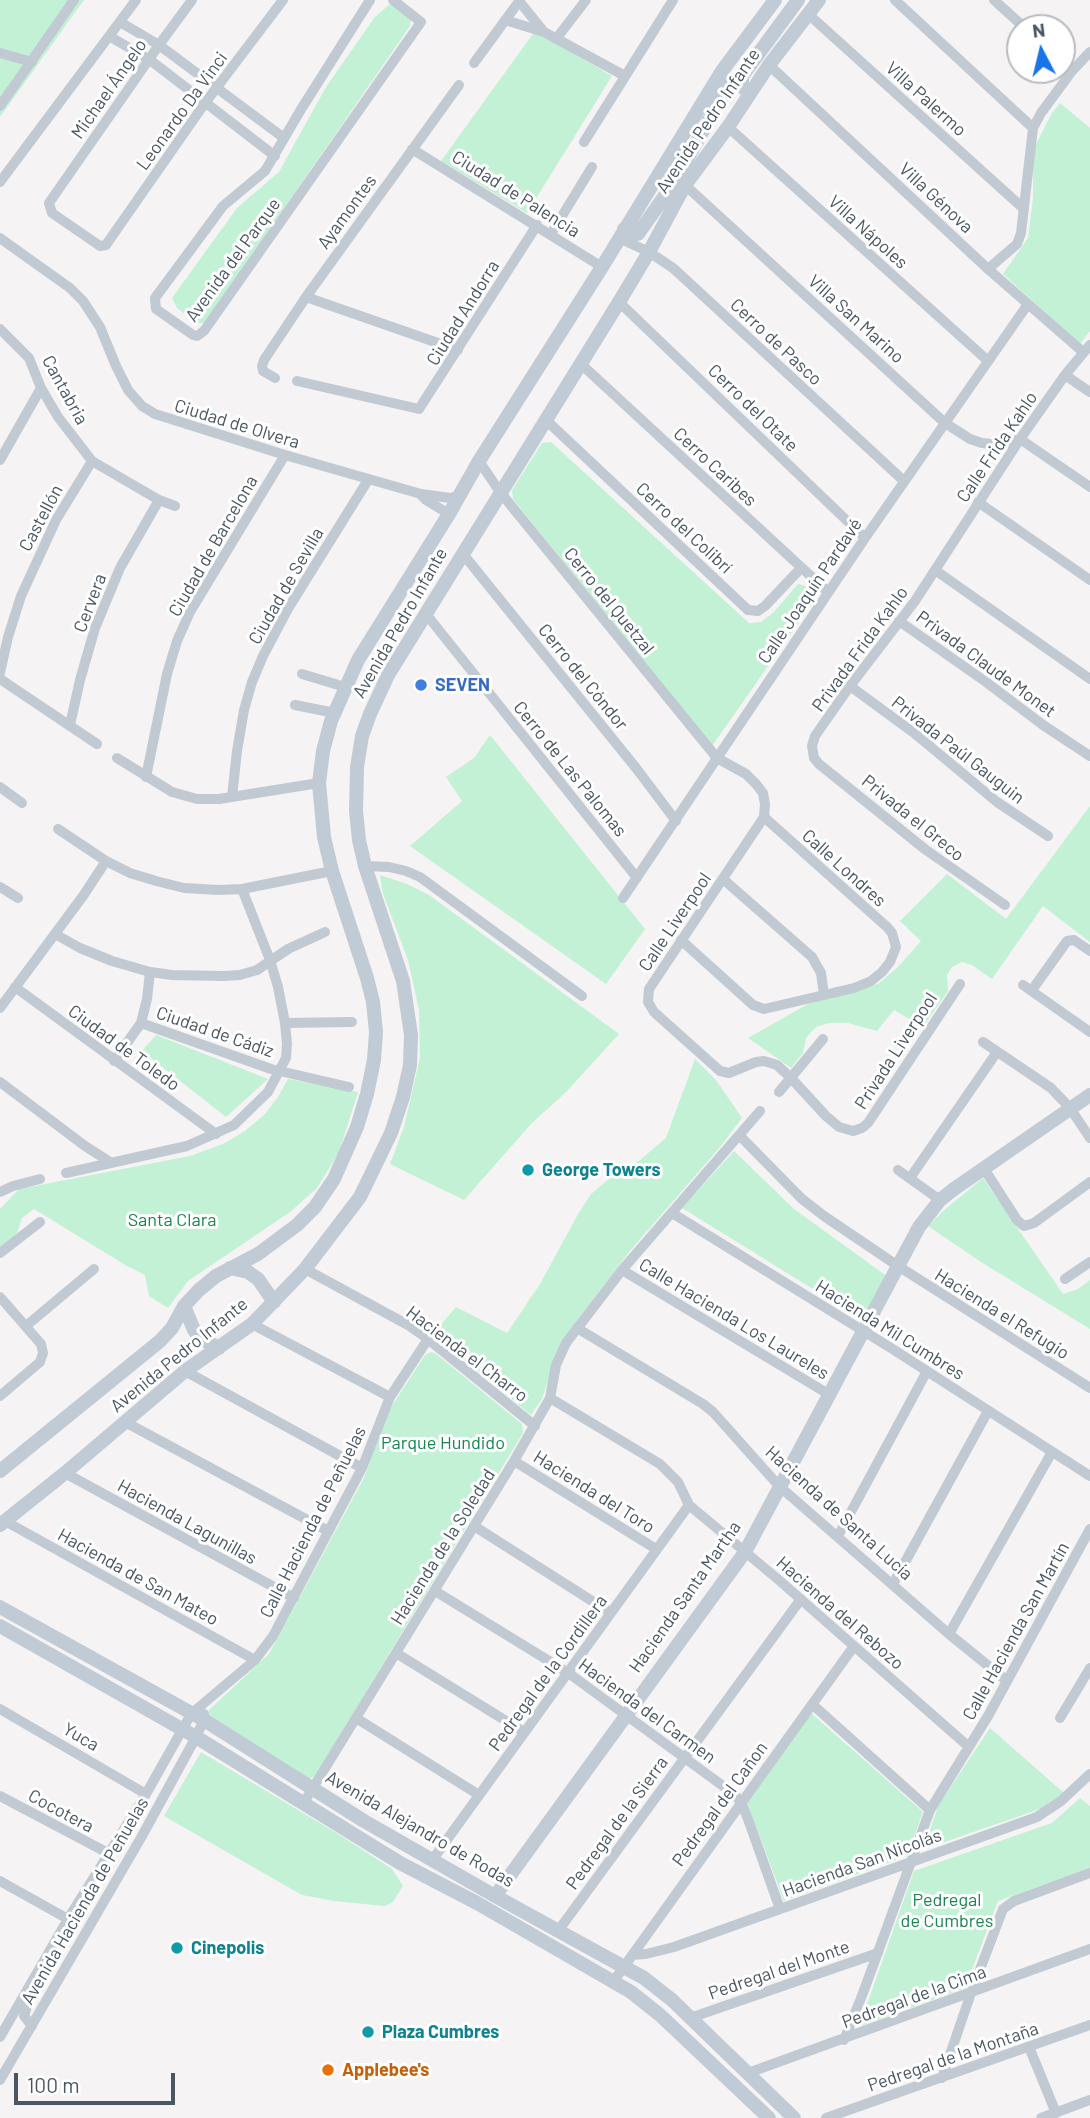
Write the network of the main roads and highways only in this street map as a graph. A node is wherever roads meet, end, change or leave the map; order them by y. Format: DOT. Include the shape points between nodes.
graph roads {
  1 [pos="775,0"];
  2 [pos="798,0"];
  3 [pos="819,0"];
  4 [pos="722,71"];
  5 [pos="749,94"];
  6 [pos="685,185"];
  7 [pos="621,234"];
  8 [pos="1090,1095"];
  9 [pos="230,1268"];
  10 [pos="274,1302"];
  11 [pos="184,1306"];
  12 [pos="219,1348"];
  13 [pos="0,1471"];
  14 [pos="2,1523"];
  15 [pos="0,1608"];
  16 [pos="0,1626"];
  17 [pos="495,1896"];
  18 [pos="769,2118"];
  19 [pos="794,2118"];
  1 -- 4 [label="main road, Avenida Pedro Infante"];
  2 -- 5 [label="main road" via="742,76 742,86"];
  3 -- 5 [label="main road, Avenida Pedro Infante"];
  4 -- 6 [label="main road" via="723,95 682,169"];
  4 -- 7 [label="main road, Avenida Pedro Infante"];
  5 -- 6 [label="main road, Avenida Pedro Infante"];
  6 -- 7 [label="main road" via="664,197 638,234"];
  6 -- 10 [label="main road, Avenida Pedro Infante" via="619,302 374,703 362,736 356,811 365,866 403,981 410,1065 391,1132 360,1197"];
  7 -- 9 [label="main road, Avenida Pedro Infante" via="358,660 335,713 319,783 324,833 331,871 373,1002 374,1060 357,1127 334,1179 315,1207 279,1239"];
  8 -- 17 [label="main road, Hacienda Santa Martha" via="940,1200 919,1227 745,1552"];
  9 -- 10 [label="main road" via="258,1279"];
  9 -- 11 [label="main road, Avenida Pedro Infante"];
  10 -- 12 [label="main road, Avenida Pedro Infante"];
  11 -- 12 [label="main road" via="200,1338"];
  11 -- 13 [label="main road, Avenida Pedro Infante" via="160,1341"];
  12 -- 14 [label="main road, Avenida Pedro Infante"];
  15 -- 17 [label="main road, Avenida Alejandro de Rodas" via="198,1717"];
  16 -- 18 [label="main road, Avenida Alejandro de Rodas" via="182,1728 400,1863 645,2002"];
  17 -- 19 [label="main road, Avenida Alejandro de Rodas" via="558,1931 628,1960"];
}
